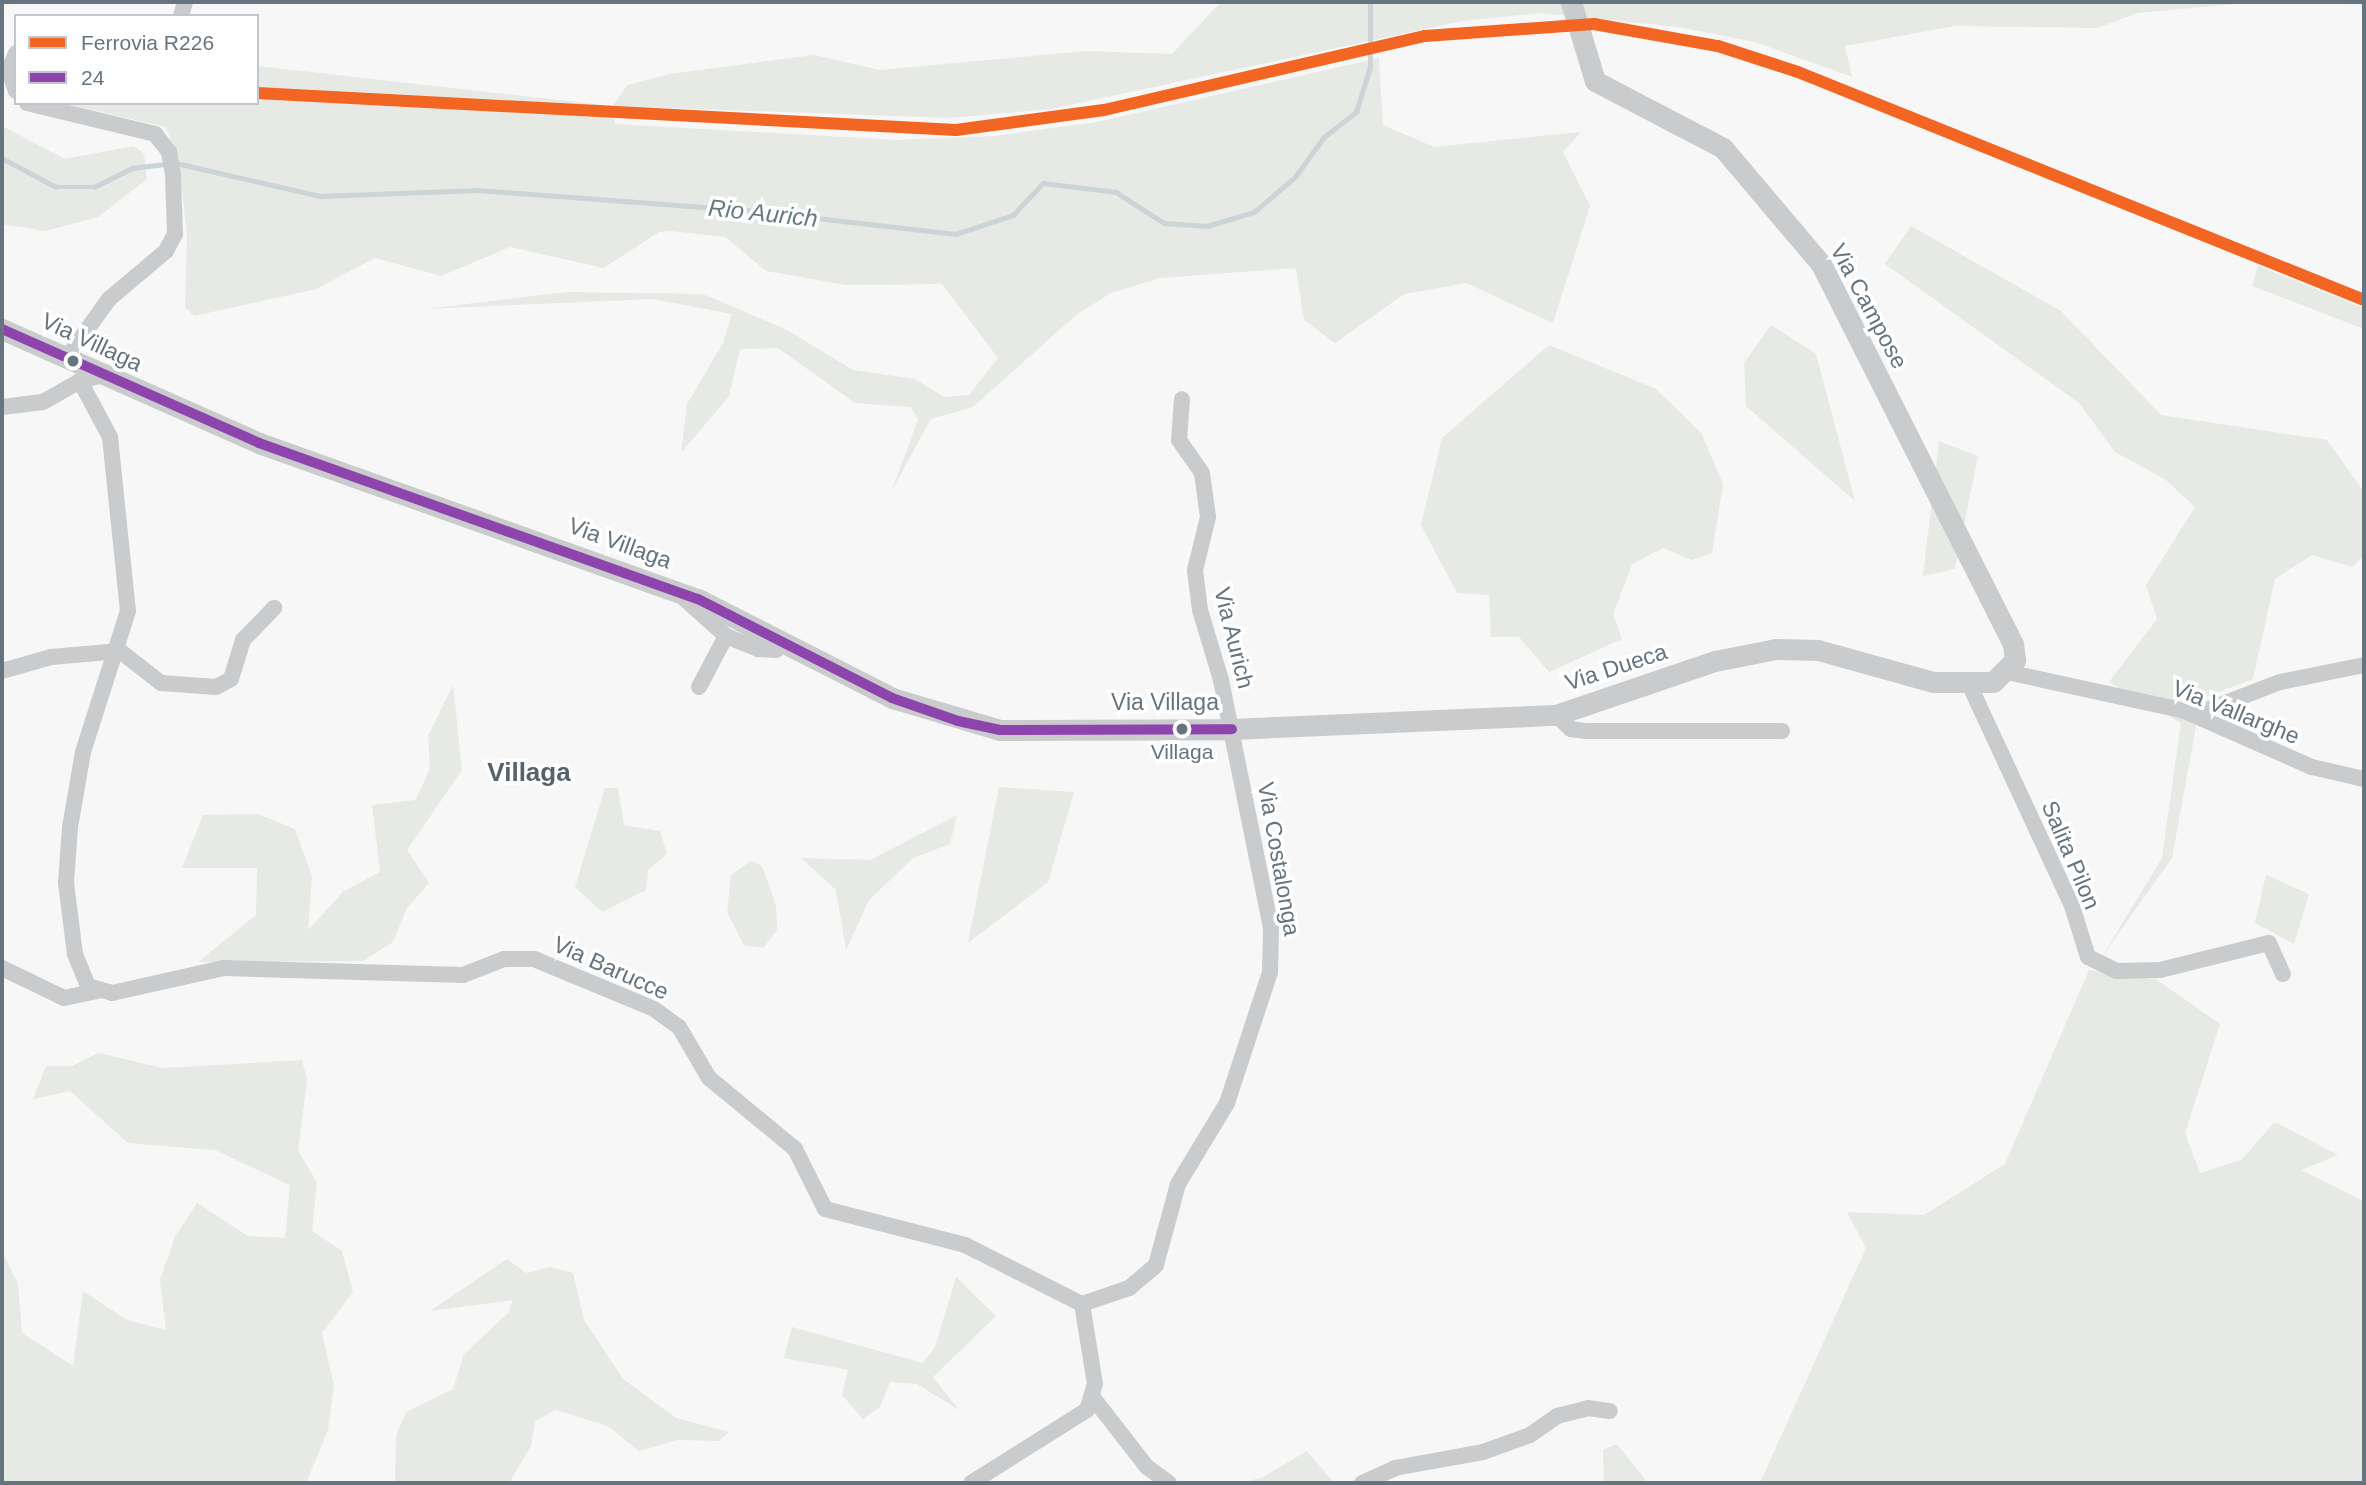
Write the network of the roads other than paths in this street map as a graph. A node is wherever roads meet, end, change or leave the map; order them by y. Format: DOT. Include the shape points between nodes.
graph roads {
  1 [pos="1571,2"];
  2 [pos="14,59"];
  3 [pos="14,85"];
  4 [pos="37,105"];
  5 [pos="2,329"];
  6 [pos="66,359"];
  7 [pos="89,379"];
  8 [pos="1182,399"];
  9 [pos="2,407"];
  10 [pos="677,592"];
  11 [pos="274,608"];
  12 [pos="726,636"];
  13 [pos="786,642"];
  14 [pos="120,651"];
  15 [pos="2364,665"];
  16 [pos="2,671"];
  17 [pos="2007,672"];
  18 [pos="1969,684"];
  19 [pos="699,687"];
  20 [pos="1556,715"];
  21 [pos="2194,715"];
  22 [pos="1232,729"];
  23 [pos="1782,731"];
  24 [pos="2364,779"];
  25 [pos="2,968"];
  26 [pos="2283,974"];
  27 [pos="97,991"];
  28 [pos="1082,1304"];
  29 [pos="1094,1399"];
  30 [pos="1611,1411"];
  31 [pos="971,1483"];
  32 [pos="1169,1483"];
  33 [pos="1362,1483"];
  1 -- 17 [label="street, Via Campose" via="1595,81 1723,148 1821,264 2013,644 2015,660"];
  2 -- 3 [label="street" via="9,70"];
  4 -- 6 [label="street" via="123,122 155,134 169,152 173,176 175,234 166,251 109,299"];
  5 -- 6 [label="street, Via Villaga"];
  6 -- 7 [label="street, Via Villaga"];
  7 -- 9 [label="street" via="43,402"];
  7 -- 10 [label="street, Via Villaga"];
  7 -- 14 [label="street" via="117,469 114,512 128,611"];
  8 -- 22 [label="street, Via Aurich" via="1179,440 1202,473 1208,517 1195,570 1200,610"];
  10 -- 12 [label="street"];
  10 -- 13 [label="street, Via Villaga"];
  11 -- 14 [label="street" via="243,640 231,679 216,687 161,683"];
  12 -- 13 [label="street" via="758,649 776,650"];
  12 -- 19 [label="street"];
  13 -- 22 [label="street, Via Villaga" via="892,698 1000,730"];
  14 -- 16 [label="street" via="51,657"];
  14 -- 27 [label="street" via="83,752 66,883 75,954 82,976"];
  15 -- 21 [label="street" via="2280,682"];
  17 -- 18 [label="street, Via Dueca"];
  17 -- 21 [label="street, Via Vallarghe"];
  18 -- 20 [label="street, Via Dueca" via="1933,682 1818,650 1776,649 1715,661"];
  18 -- 26 [label="street, Salita Pilon" via="2072,906 2088,957 2118,971 2160,970 2269,943"];
  20 -- 22 [label="street, Via Dueca"];
  20 -- 23 [label="street" via="1571,729 1585,731"];
  21 -- 24 [label="street, Via Vallarghe" via="2312,767"];
  22 -- 28 [label="street, Via Costalonga" via="1270,928 1270,972 1227,1103 1178,1184 1156,1265 1129,1288"];
  25 -- 27 [label="street, Via Barucce" via="64,998"];
  27 -- 28 [label="street, Via Barucce" via="122,992 224,968 463,975 503,959 534,959 654,1009 679,1027 709,1078 795,1149 825,1209 965,1245"];
  28 -- 29 [label="street"];
  29 -- 31 [label="street" via="1074,1422"];
  29 -- 32 [label="street" via="1147,1467"];
  30 -- 33 [label="street" via="1588,1408 1557,1416 1530,1435 1483,1452 1395,1468"];
}
